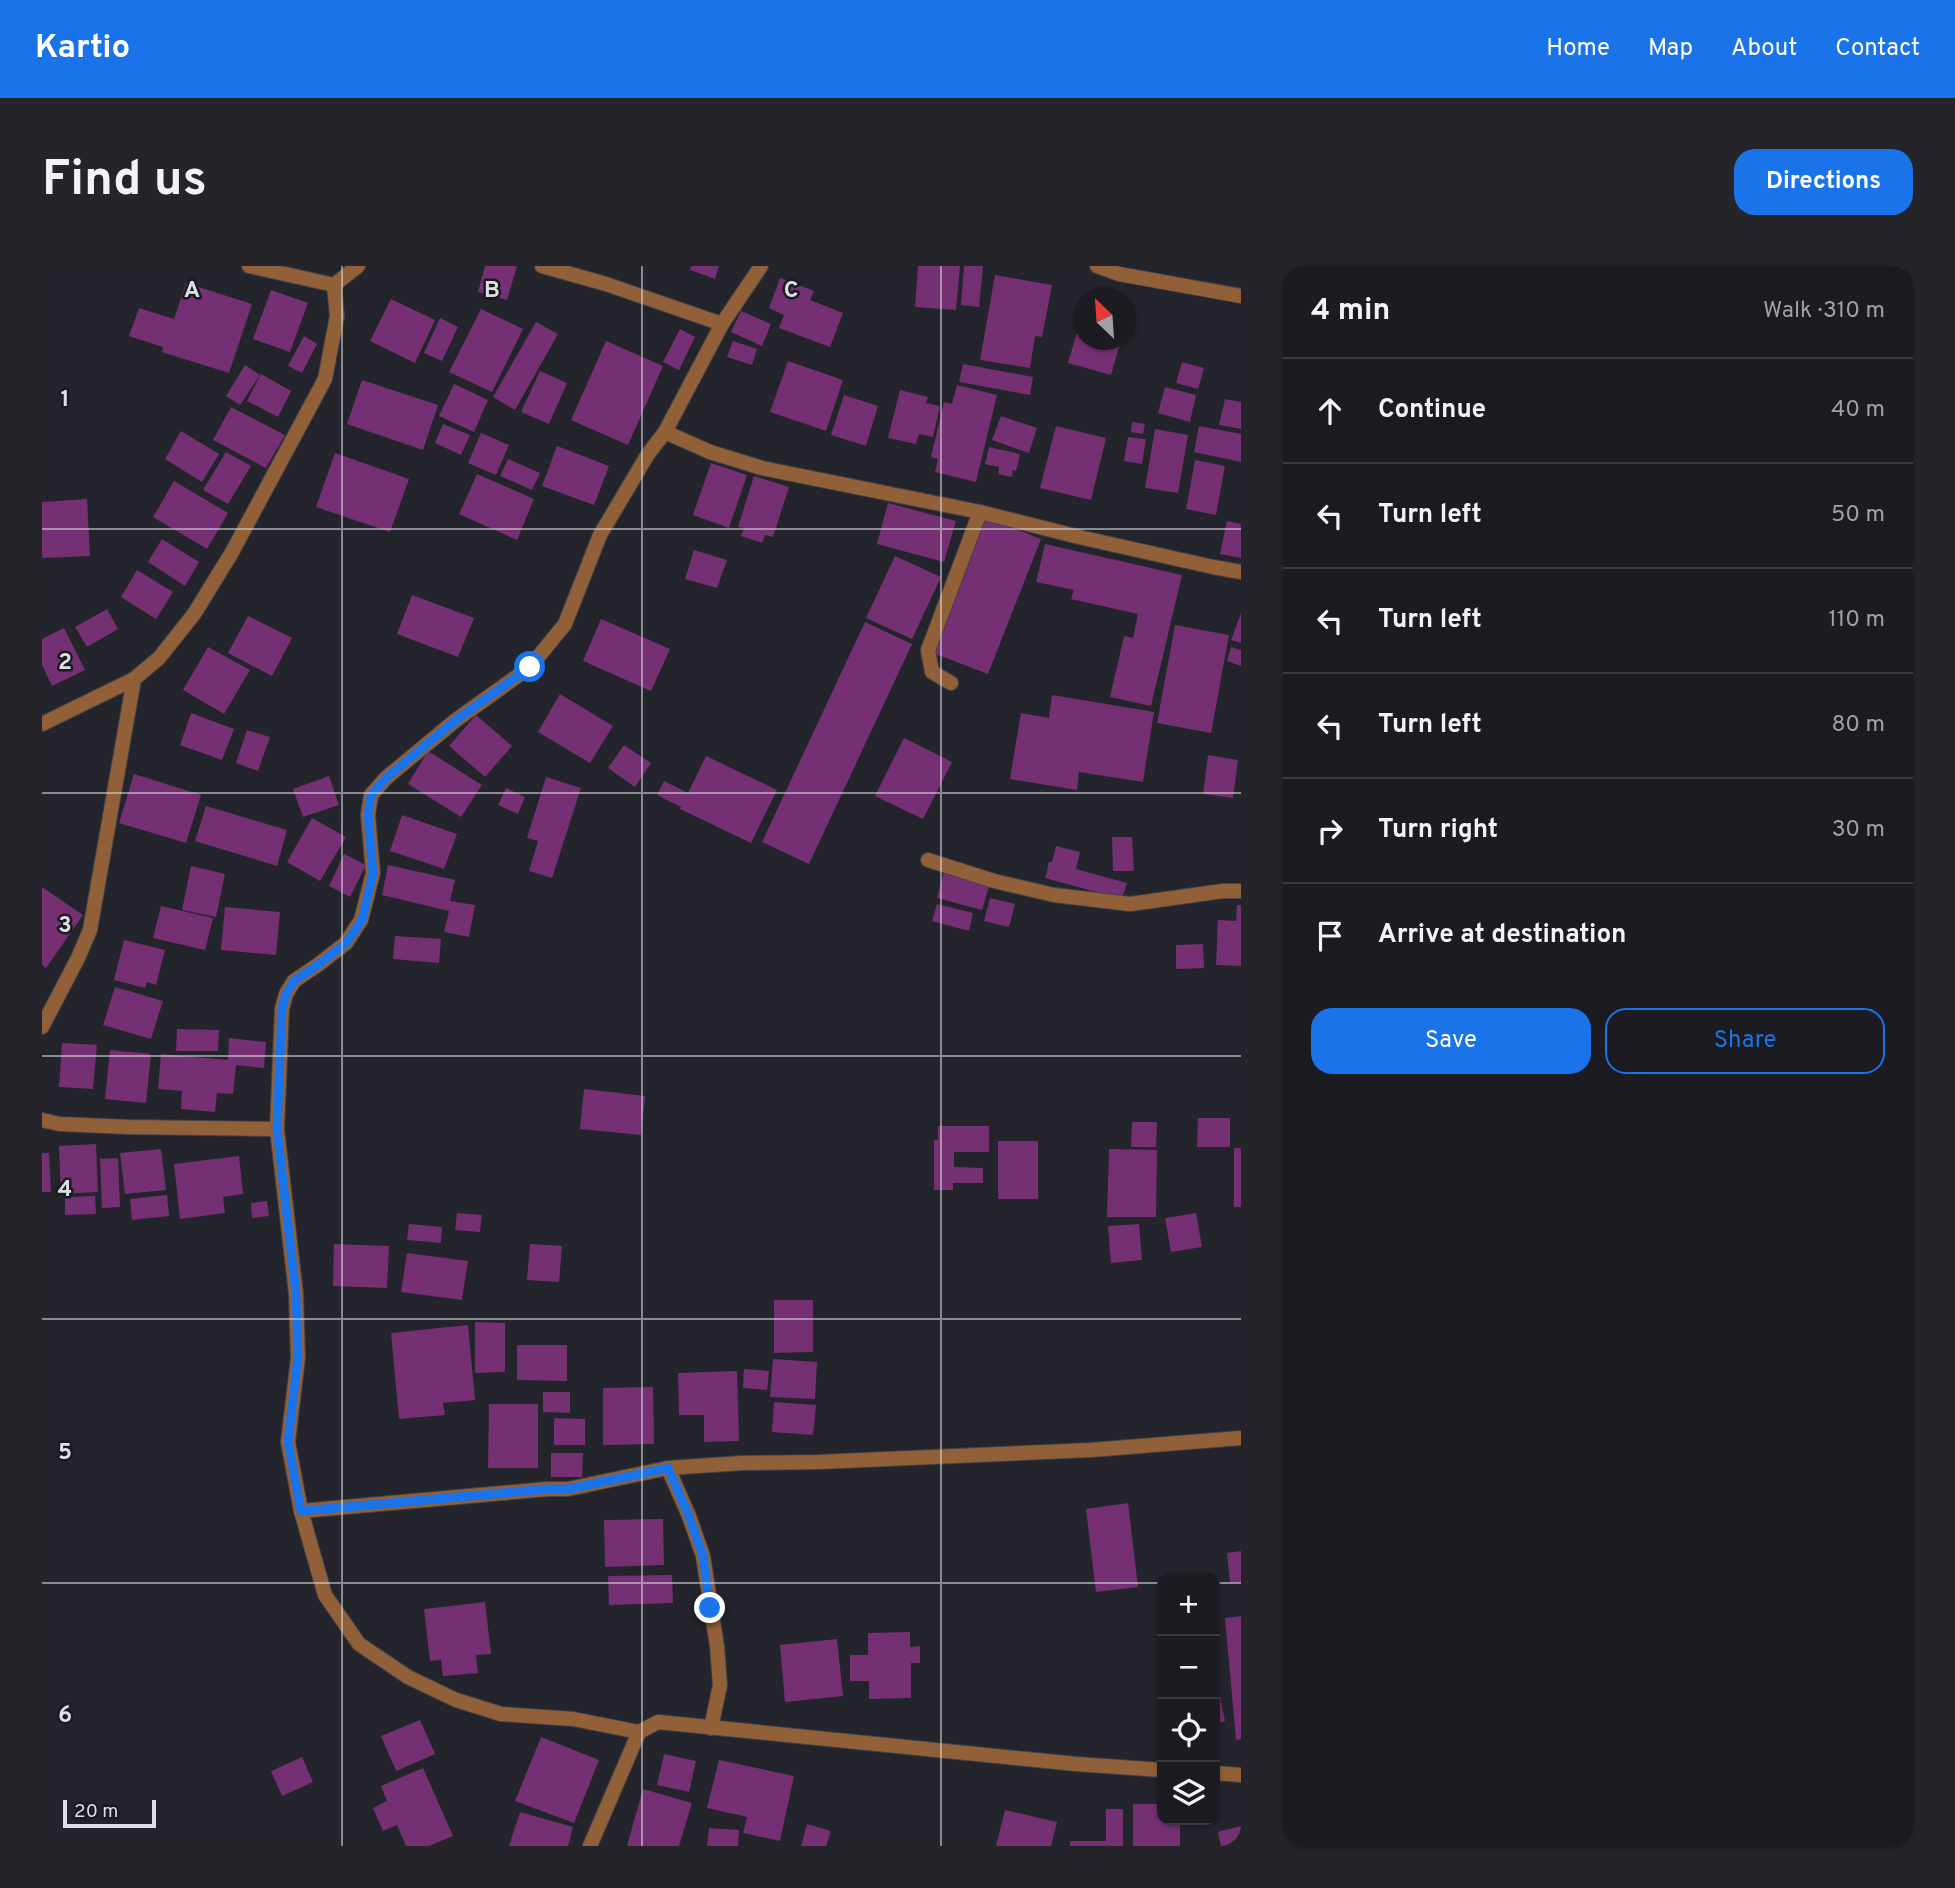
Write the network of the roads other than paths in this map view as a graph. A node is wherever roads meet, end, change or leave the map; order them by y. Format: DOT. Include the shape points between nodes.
graph roads {
  1 [pos="249,266"];
  2 [pos="358,266"];
  3 [pos="542,266"];
  4 [pos="761,266"];
  5 [pos="1097,266"];
  6 [pos="334,285"];
  7 [pos="1241,296"];
  8 [pos="722,324"];
  9 [pos="665,432"];
  10 [pos="980,512"];
  11 [pos="1241,572"];
  12 [pos="134,679"];
  13 [pos="951,683"];
  14 [pos="42,724"];
  15 [pos="928,860"];
  16 [pos="1241,891"];
  17 [pos="42,1027"];
  18 [pos="42,1120"];
  19 [pos="277,1129"];
  20 [pos="1241,1438"];
  21 [pos="668,1468"];
  22 [pos="301,1511"];
  23 [pos="711,1728"];
  24 [pos="639,1732"];
  25 [pos="1157,1770"];
  26 [pos="1220,1773"];
  27 [pos="1241,1774"];
  28 [pos="590,1846"];
  1 -- 6 [label="street"];
  2 -- 6 [label="street"];
  3 -- 8 [label="street"];
  4 -- 8 [label="street"];
  5 -- 7 [label="street"];
  6 -- 12 [label="street" via="337,316 325,379 194,614 159,659"];
  8 -- 9 [label="street"];
  9 -- 10 [label="street" via="762,468"];
  9 -- 19 [label="street" via="600,535 565,624 530,667 456,720 371,795 368,815 373,873 362,920 346,943 294,981 286,994"];
  10 -- 11 [label="street"];
  10 -- 13 [label="street" via="928,650 932,672"];
  12 -- 14 [label="street"];
  12 -- 17 [label="street" via="90,930"];
  15 -- 16 [label="street" via="1054,895 1130,904"];
  18 -- 19 [label="street" via="128,1127"];
  19 -- 22 [label="street" via="296,1294 298,1357 288,1442"];
  20 -- 21 [label="street" via="1091,1450"];
  21 -- 22 [label="street" via="568,1489"];
  21 -- 23 [label="street" via="703,1556 720,1685"];
  22 -- 24 [label="street" via="325,1595 359,1644 408,1677 456,1700 501,1714 573,1719"];
  23 -- 24 [label="street" via="659,1722"];
  23 -- 25 [label="street"];
  24 -- 28 [label="street"];
  26 -- 27 [label="street"];
}
